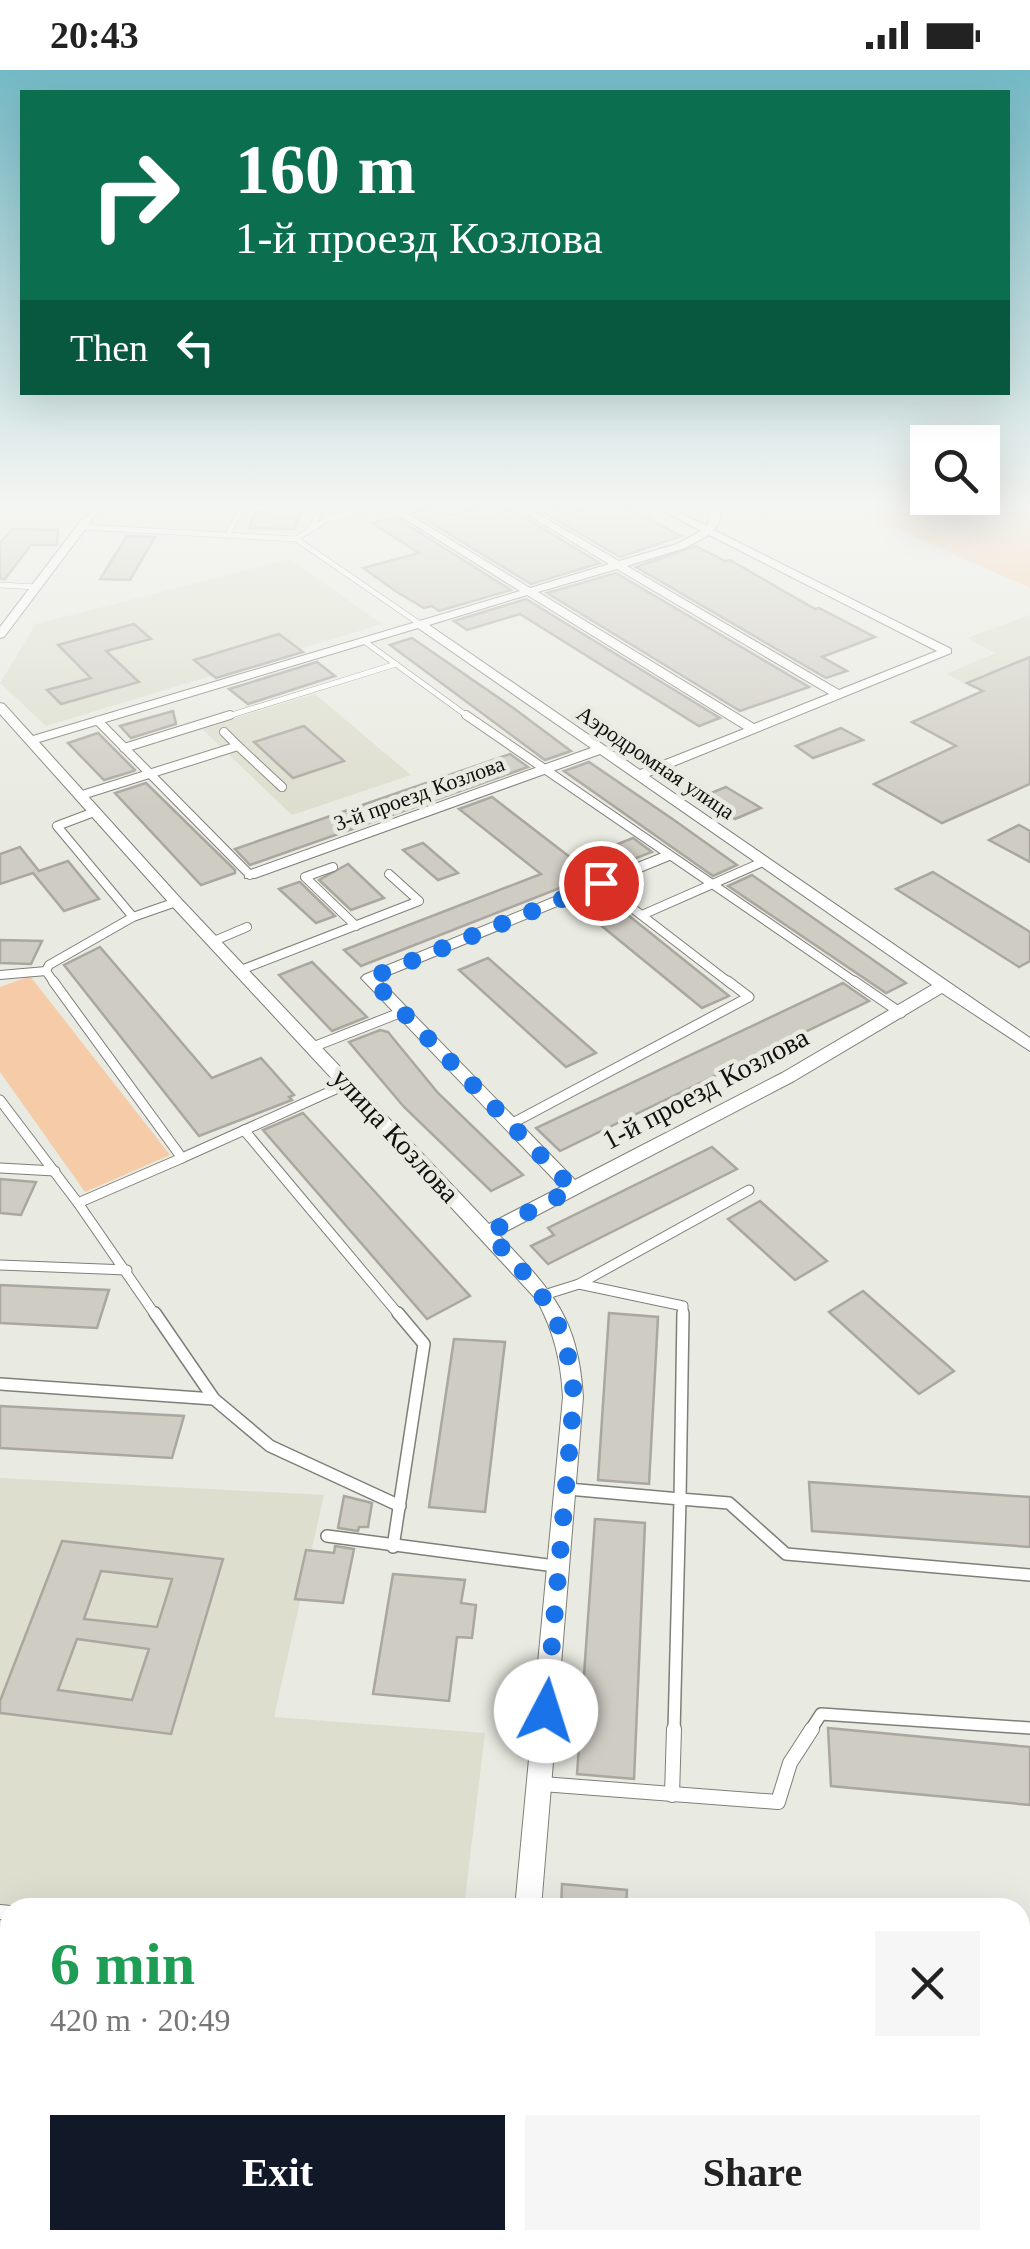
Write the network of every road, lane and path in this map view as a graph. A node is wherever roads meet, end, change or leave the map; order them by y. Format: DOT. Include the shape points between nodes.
graph roads {
  1 [pos="23,606"];
  2 [pos="393,606"];
  3 [pos="479,606"];
  4 [pos="555,606"];
  5 [pos="692,606"];
  6 [pos="856,606"];
  7 [pos="420,624"];
  8 [pos="0,635"];
  9 [pos="364,641"];
  10 [pos="396,664"];
  11 [pos="839,694"];
  12 [pos="0,707"];
  13 [pos="98,720"];
  14 [pos="753,729"];
  15 [pos="224,732"];
  16 [pos="2,734"];
  17 [pos="29,741"];
  18 [pos="238,746"];
  19 [pos="124,748"];
  20 [pos="602,749"];
  21 [pos="542,770"];
  22 [pos="151,772"];
  23 [pos="640,775"];
  24 [pos="282,787"];
  25 [pos="79,796"];
  26 [pos="94,812"];
  27 [pos="667,856"];
  28 [pos="765,861"];
  29 [pos="332,867"];
  30 [pos="389,874"];
  31 [pos="250,876"];
  32 [pos="709,884"];
  33 [pos="623,901"];
  34 [pos="176,902"];
  35 [pos="642,915"];
  36 [pos="133,916"];
  37 [pos="356,926"];
  38 [pos="246,927"];
  39 [pos="214,942"];
  40 [pos="242,970"];
  41 [pos="46,971"];
  42 [pos="0,975"];
  43 [pos="944,986"];
  44 [pos="402,1012"];
  45 [pos="902,1013"];
  46 [pos="1030,1046"];
  47 [pos="313,1047"];
  48 [pos="348,1084"];
  49 [pos="0,1100"];
  50 [pos="511,1124"];
  51 [pos="244,1130"];
  52 [pos="182,1158"];
  53 [pos="0,1168"];
  54 [pos="55,1171"];
  55 [pos="573,1189"];
  56 [pos="749,1190"];
  57 [pos="78,1203"];
  58 [pos="488,1233"];
  59 [pos="0,1265"];
  60 [pos="127,1270"];
  61 [pos="579,1284"];
  62 [pos="544,1295"];
  63 [pos="0,1384"];
  64 [pos="214,1399"];
  65 [pos="565,1489"];
  66 [pos="680,1499"];
  67 [pos="400,1506"];
  68 [pos="327,1536"];
  69 [pos="393,1547"];
  70 [pos="558,1566"];
  71 [pos="1030,1574"];
  72 [pos="1030,1728"];
  73 [pos="539,1784"];
  74 [pos="672,1795"];
  75 [pos="529,1898"];
  1 -- 8 [label="street"];
  2 -- 7 [label="lane, Аэродромная улица"];
  3 -- 7 [label="street"];
  4 -- 14 [label="street"];
  5 -- 11 [label="street"];
  6 -- 11 [label="street" via="947,651"];
  7 -- 9 [label="street"];
  7 -- 20 [label="street, Аэродромная улица"];
  9 -- 10 [label="lane"];
  9 -- 13 [label="street"];
  10 -- 19 [label="lane"];
  10 -- 21 [label="lane"];
  11 -- 14 [label="street"];
  12 -- 17 [label="street, улица Козлова"];
  13 -- 17 [label="street"];
  13 -- 19 [label="lane"];
  14 -- 23 [label="street"];
  15 -- 18 [label="lane"];
  16 -- 17 [label="street"];
  17 -- 25 [label="street, улица Козлова"];
  18 -- 22 [label="lane"];
  18 -- 24 [label="lane"];
  19 -- 22 [label="lane"];
  20 -- 21 [label="street, 3-й проезд Козлова"];
  20 -- 23 [label="street, Аэродромная улица"];
  21 -- 27 [label="lane"];
  21 -- 31 [label="street, 3-й проезд Козлова"];
  22 -- 25 [label="lane"];
  22 -- 31 [label="lane"];
  23 -- 28 [label="street, Аэродромная улица"];
  25 -- 26 [label="street, улица Козлова"];
  26 -- 34 [label="street, улица Козлова"];
  26 -- 36 [label="lane" via="57,826"];
  27 -- 32 [label="lane"];
  27 -- 44 [label="street" via="370,978"];
  28 -- 32 [label="lane"];
  28 -- 43 [label="street, Аэродромная улица"];
  29 -- 37 [label="lane" via="305,876"];
  30 -- 37 [label="lane" via="419,901"];
  32 -- 35 [label="lane"];
  32 -- 45 [label="lane"];
  33 -- 35 [label="lane"];
  34 -- 36 [label="lane"];
  34 -- 39 [label="street, улица Козлова"];
  35 -- 50 [label="lane" via="750,998"];
  36 -- 41 [label="lane"];
  37 -- 40 [label="lane"];
  38 -- 39 [label="lane"];
  39 -- 40 [label="street, улица Козлова"];
  40 -- 47 [label="street, улица Козлова"];
  41 -- 42 [label="lane"];
  41 -- 52 [label="lane"];
  43 -- 45 [label="street, 1-й проезд Козлова"];
  43 -- 46 [label="street, Аэродромная улица"];
  44 -- 47 [label="lane"];
  44 -- 50 [label="street"];
  45 -- 55 [label="street, 1-й проезд Козлова"];
  47 -- 48 [label="street, улица Козлова"];
  48 -- 51 [label="lane"];
  48 -- 58 [label="street, улица Козлова"];
  49 -- 54 [label="lane"];
  50 -- 55 [label="street"];
  51 -- 52 [label="lane"];
  51 -- 67 [label="lane" via="424,1344"];
  52 -- 57 [label="lane"];
  53 -- 54 [label="lane"];
  54 -- 57 [label="lane"];
  55 -- 58 [label="street, 1-й проезд Козлова"];
  56 -- 61 [label="lane"];
  57 -- 60 [label="lane"];
  58 -- 62 [label="street, улица Козлова"];
  59 -- 60 [label="lane"];
  60 -- 64 [label="lane"];
  61 -- 62 [label="lane"];
  61 -- 66 [label="lane" via="683,1306"];
  62 -- 65 [label="street, улица Козлова" via="570,1360 574,1397"];
  63 -- 64 [label="lane"];
  64 -- 67 [label="lane" via="270,1446"];
  65 -- 66 [label="lane"];
  65 -- 70 [label="street, улица Козлова"];
  66 -- 71 [label="lane" via="729,1503 786,1554"];
  66 -- 74 [label="lane"];
  67 -- 69 [label="lane"];
  68 -- 69 [label="lane"];
  69 -- 70 [label="lane"];
  70 -- 73 [label="street, улица Козлова"];
  72 -- 74 [label="lane" via="821,1714 790,1763 778,1802"];
  73 -- 74 [label="lane"];
  73 -- 75 [label="street, улица Козлова"];
}
